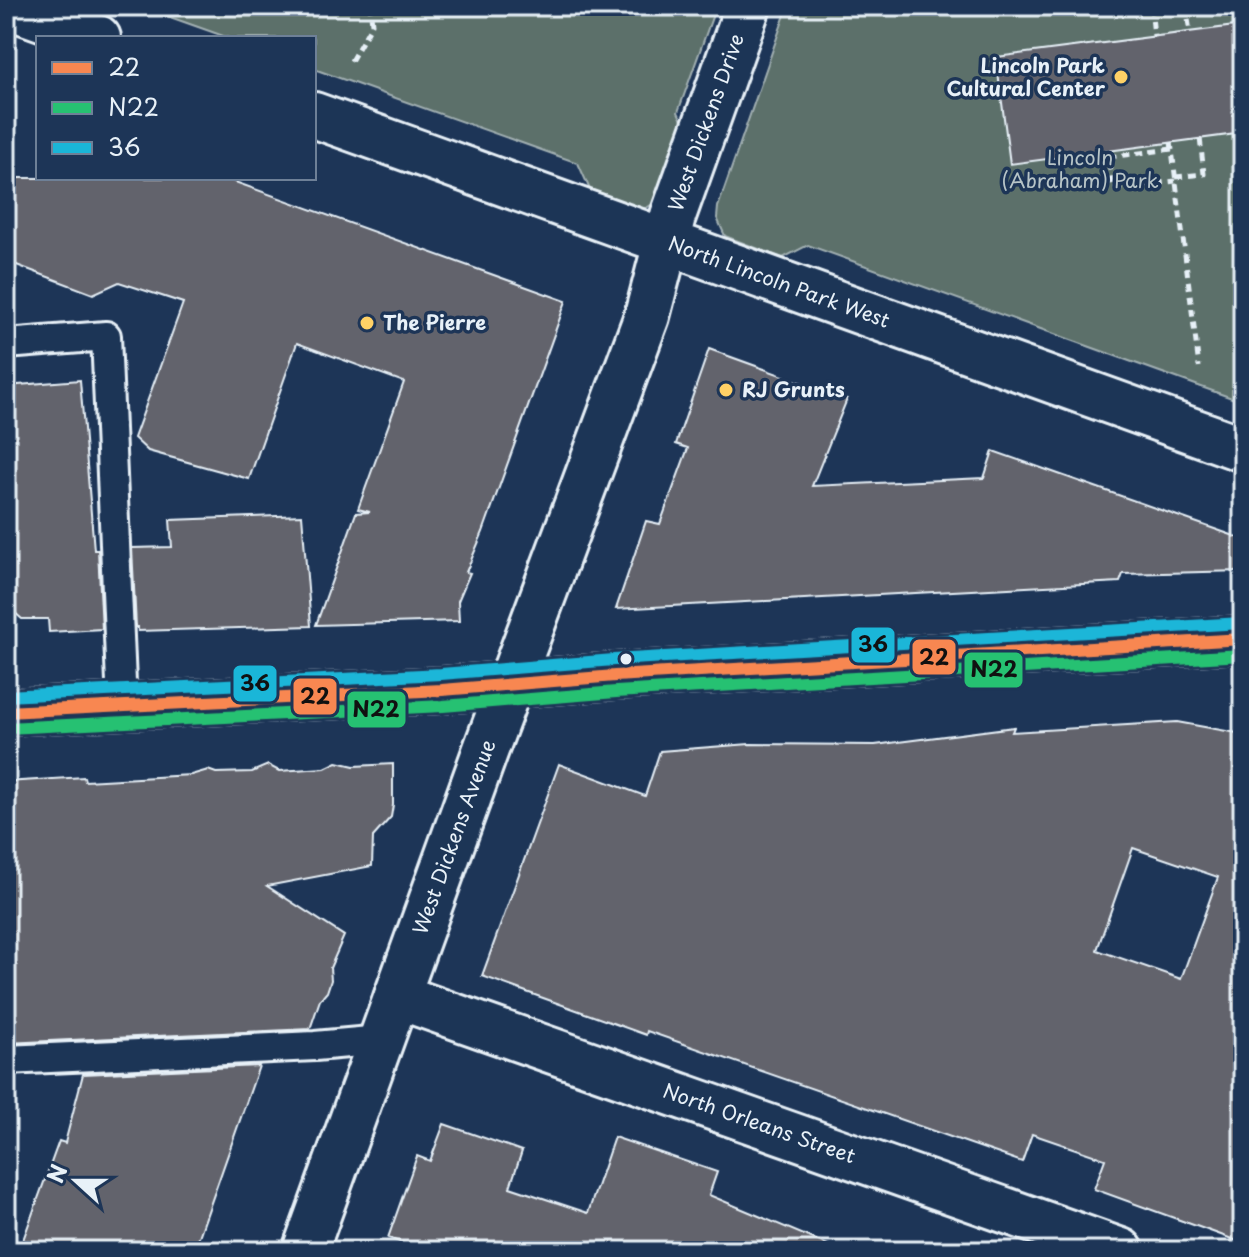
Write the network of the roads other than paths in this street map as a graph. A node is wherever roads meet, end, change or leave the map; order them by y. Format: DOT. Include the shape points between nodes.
graph roads {
  1 [pos="8,6"];
  2 [pos="748,6"];
  3 [pos="92,36"];
  4 [pos="316,116"];
  5 [pos="667,242"];
  6 [pos="6,344"];
  7 [pos="1243,449"];
  8 [pos="1243,639"];
  9 [pos="511,686"];
  10 [pos="122,706"];
  11 [pos="6,712"];
  12 [pos="397,996"];
  13 [pos="381,1040"];
  14 [pos="6,1060"];
  15 [pos="305,1251"];
  16 [pos="1121,1251"];
  1 -- 3 [label="street"];
  2 -- 5 [label="street, West Dickens Drive"];
  4 -- 5 [label="street, North Lincoln Park West"];
  5 -- 7 [label="street, North Lincoln Park West"];
  5 -- 9 [label="street, West Dickens Avenue" via="647,316"];
  6 -- 10 [label="lane" via="106,336"];
  8 -- 9 [label="street"];
  9 -- 10 [label="street"];
  9 -- 12 [label="street, West Dickens Avenue"];
  10 -- 11 [label="street"];
  12 -- 13 [label="street, West Dickens Avenue"];
  12 -- 16 [label="street, North Orleans Street"];
  13 -- 14 [label="lane"];
  13 -- 15 [label="street, West Dickens Avenue"];
}
